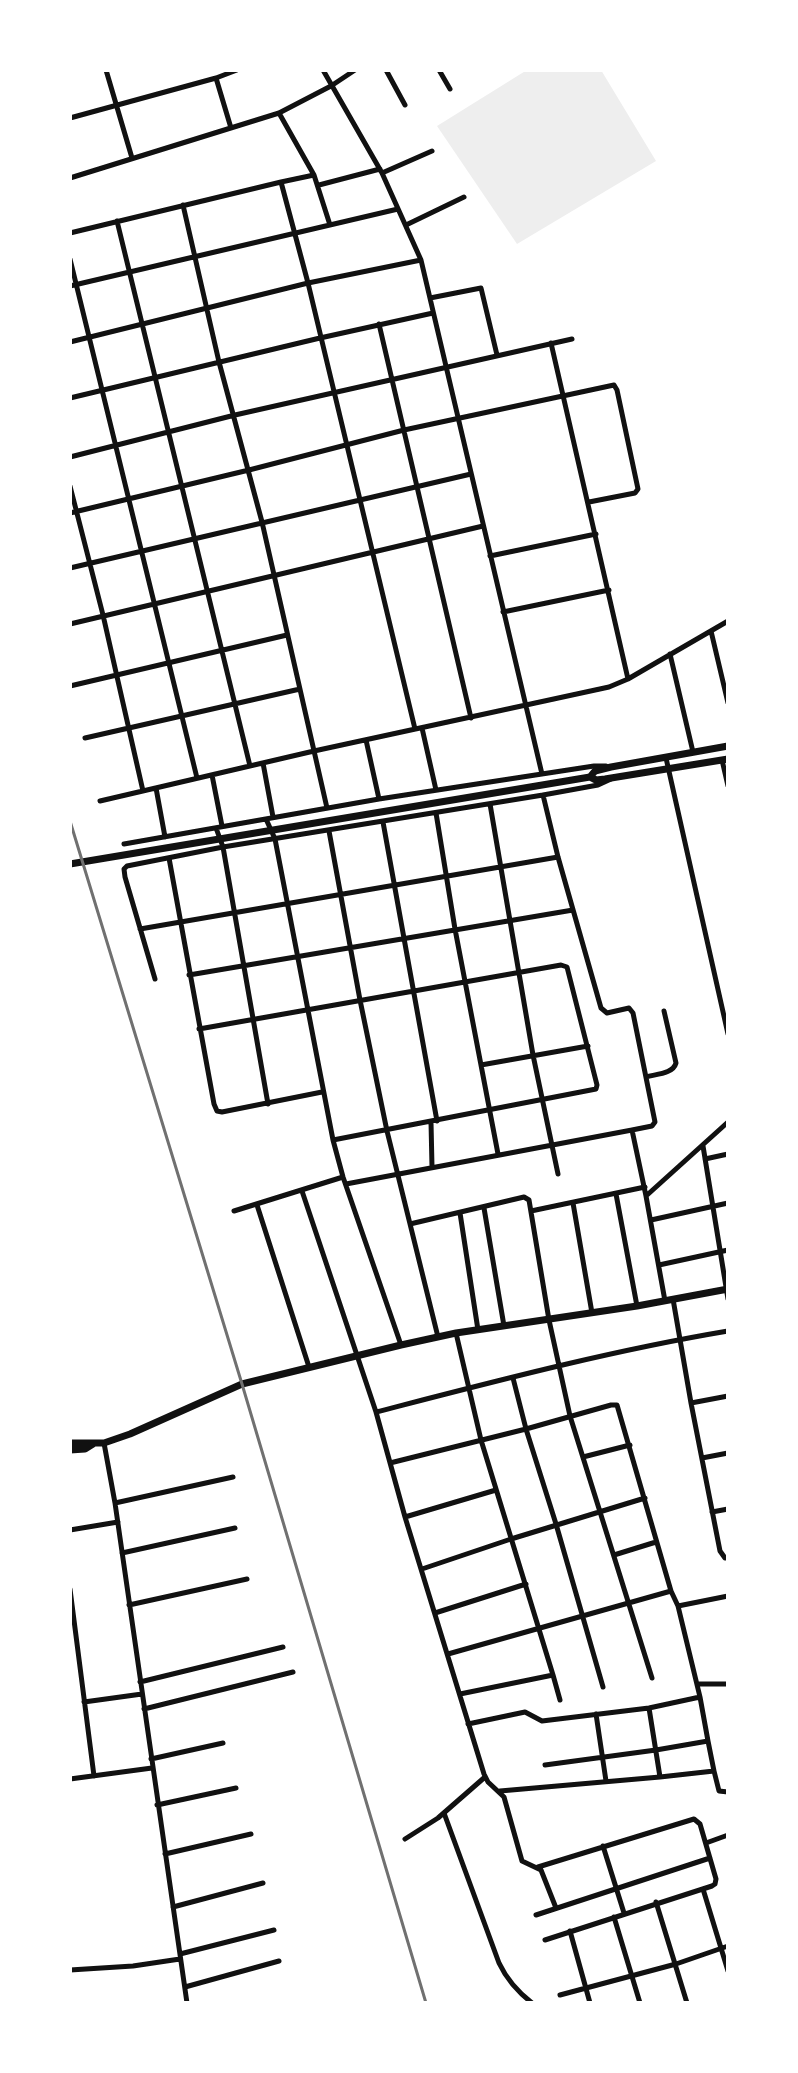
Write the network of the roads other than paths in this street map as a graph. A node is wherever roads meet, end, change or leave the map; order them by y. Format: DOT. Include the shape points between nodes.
graph roads {
  1 [pos="106,70"];
  2 [pos="237,70"];
  3 [pos="323,70"];
  4 [pos="355,70"];
  5 [pos="386,70"];
  6 [pos="439,70"];
  7 [pos="216,78"];
  8 [pos="331,86"];
  9 [pos="450,89"];
  10 [pos="116,105"];
  11 [pos="405,105"];
  12 [pos="279,113"];
  13 [pos="70,118"];
  14 [pos="231,128"];
  15 [pos="432,151"];
  16 [pos="132,158"];
  17 [pos="381,171"];
  18 [pos="314,175"];
  19 [pos="70,178"];
  20 [pos="281,182"];
  21 [pos="318,185"];
  22 [pos="464,197"];
  23 [pos="183,205"];
  24 [pos="398,209"];
  25 [pos="117,221"];
  26 [pos="330,225"];
  27 [pos="406,225"];
  28 [pos="70,233"];
  29 [pos="294,233"];
  30 [pos="196,256"];
  31 [pos="70,259"];
  32 [pos="421,260"];
  33 [pos="130,272"];
  34 [pos="308,283"];
  35 [pos="73,285"];
  36 [pos="430,298"];
  37 [pos="208,308"];
  38 [pos="433,313"];
  39 [pos="142,324"];
  40 [pos="379,324"];
  41 [pos="89,337"];
  42 [pos="320,338"];
  43 [pos="572,339"];
  44 [pos="70,342"];
  45 [pos="551,343"];
  46 [pos="497,355"];
  47 [pos="219,362"];
  48 [pos="445,367"];
  49 [pos="155,377"];
  50 [pos="392,378"];
  51 [pos="102,390"];
  52 [pos="333,393"];
  53 [pos="564,395"];
  54 [pos="70,398"];
  55 [pos="235,415"];
  56 [pos="457,418"];
  57 [pos="404,430"];
  58 [pos="169,432"];
  59 [pos="346,445"];
  60 [pos="116,446"];
  61 [pos="70,457"];
  62 [pos="249,470"];
  63 [pos="471,474"];
  64 [pos="70,486"];
  65 [pos="182,486"];
  66 [pos="417,486"];
  67 [pos="129,498"];
  68 [pos="359,500"];
  69 [pos="589,502"];
  70 [pos="73,512"];
  71 [pos="262,522"];
  72 [pos="483,526"];
  73 [pos="596,534"];
  74 [pos="194,538"];
  75 [pos="429,539"];
  76 [pos="142,551"];
  77 [pos="372,553"];
  78 [pos="490,556"];
  79 [pos="89,563"];
  80 [pos="70,568"];
  81 [pos="273,575"];
  82 [pos="609,590"];
  83 [pos="207,591"];
  84 [pos="154,603"];
  85 [pos="503,612"];
  86 [pos="103,615"];
  87 [pos="728,621"];
  88 [pos="70,624"];
  89 [pos="711,631"];
  90 [pos="287,635"];
  91 [pos="222,650"];
  92 [pos="670,654"];
  93 [pos="169,663"];
  94 [pos="116,675"];
  95 [pos="628,679"];
  96 [pos="70,686"];
  97 [pos="300,689"];
  98 [pos="728,703"];
  99 [pos="235,704"];
  100 [pos="525,706"];
  101 [pos="182,716"];
  102 [pos="471,718"];
  103 [pos="128,728"];
  104 [pos="418,729"];
  105 [pos="85,738"];
  106 [pos="366,740"];
  107 [pos="728,746"];
  108 [pos="314,751"];
  109 [pos="693,753"];
  110 [pos="666,758"];
  111 [pos="725,759"];
  112 [pos="263,763"];
  113 [pos="250,766"];
  114 [pos="611,767"];
  115 [pos="668,769"];
  116 [pos="542,774"];
  117 [pos="212,775"];
  118 [pos="197,778"];
  119 [pos="586,778"];
  120 [pos="613,778"];
  121 [pos="728,786"];
  122 [pos="156,788"];
  123 [pos="436,790"];
  124 [pos="143,791"];
  125 [pos="543,795"];
  126 [pos="379,799"];
  127 [pos="100,801"];
  128 [pos="490,804"];
  129 [pos="327,808"];
  130 [pos="436,813"];
  131 [pos="273,817"];
  132 [pos="266,819"];
  133 [pos="383,822"];
  134 [pos="219,827"];
  135 [pos="329,831"];
  136 [pos="165,837"];
  137 [pos="275,839"];
  138 [pos="124,844"];
  139 [pos="223,847"];
  140 [pos="558,857"];
  141 [pos="169,858"];
  142 [pos="70,864"];
  143 [pos="501,867"];
  144 [pos="447,877"];
  145 [pos="394,886"];
  146 [pos="340,895"];
  147 [pos="287,904"];
  148 [pos="573,910"];
  149 [pos="234,912"];
  150 [pos="510,920"];
  151 [pos="180,923"];
  152 [pos="140,929"];
  153 [pos="455,929"];
  154 [pos="403,938"];
  155 [pos="350,947"];
  156 [pos="296,956"];
  157 [pos="244,965"];
  158 [pos="520,972"];
  159 [pos="189,975"];
  160 [pos="155,979"];
  161 [pos="465,983"];
  162 [pos="413,992"];
  163 [pos="360,1000"];
  164 [pos="307,1010"];
  165 [pos="664,1011"];
  166 [pos="254,1020"];
  167 [pos="199,1029"];
  168 [pos="727,1029"];
  169 [pos="588,1046"];
  170 [pos="533,1055"];
  171 [pos="481,1065"];
  172 [pos="646,1077"];
  173 [pos="322,1092"];
  174 [pos="543,1099"];
  175 [pos="268,1104"];
  176 [pos="489,1109"];
  177 [pos="434,1122"];
  178 [pos="728,1122"];
  179 [pos="632,1130"];
  180 [pos="387,1131"];
  181 [pos="333,1140"];
  182 [pos="552,1144"];
  183 [pos="703,1145"];
  184 [pos="498,1154"];
  185 [pos="728,1154"];
  186 [pos="705,1159"];
  187 [pos="432,1167"];
  188 [pos="397,1174"];
  189 [pos="558,1174"];
  190 [pos="345,1181"];
  191 [pos="645,1187"];
  192 [pos="302,1191"];
  193 [pos="616,1194"];
  194 [pos="646,1196"];
  195 [pos="573,1203"];
  196 [pos="728,1203"];
  197 [pos="257,1205"];
  198 [pos="713,1207"];
  199 [pos="484,1208"];
  200 [pos="234,1211"];
  201 [pos="531,1211"];
  202 [pos="460,1213"];
  203 [pos="651,1220"];
  204 [pos="410,1224"];
  205 [pos="728,1250"];
  206 [pos="720,1252"];
  207 [pos="658,1265"];
  208 [pos="727,1289"];
  209 [pos="728,1299"];
  210 [pos="669,1300"];
  211 [pos="637,1306"];
  212 [pos="592,1313"];
  213 [pos="549,1320"];
  214 [pos="504,1326"];
  215 [pos="478,1330"];
  216 [pos="728,1331"];
  217 [pos="456,1333"];
  218 [pos="438,1337"];
  219 [pos="680,1339"];
  220 [pos="401,1345"];
  221 [pos="357,1355"];
  222 [pos="558,1366"];
  223 [pos="309,1368"];
  224 [pos="513,1378"];
  225 [pos="468,1388"];
  226 [pos="728,1396"];
  227 [pos="691,1403"];
  228 [pos="376,1412"];
  229 [pos="570,1416"];
  230 [pos="526,1429"];
  231 [pos="481,1440"];
  232 [pos="70,1443"];
  233 [pos="104,1443"];
  234 [pos="93,1444"];
  235 [pos="630,1445"];
  236 [pos="70,1450"];
  237 [pos="728,1453"];
  238 [pos="583,1457"];
  239 [pos="702,1458"];
  240 [pos="390,1463"];
  241 [pos="233,1477"];
  242 [pos="496,1490"];
  243 [pos="645,1498"];
  244 [pos="115,1503"];
  245 [pos="728,1509"];
  246 [pos="600,1511"];
  247 [pos="712,1512"];
  248 [pos="405,1517"];
  249 [pos="118,1522"];
  250 [pos="556,1524"];
  251 [pos="235,1528"];
  252 [pos="70,1530"];
  253 [pos="511,1539"];
  254 [pos="656,1542"];
  255 [pos="122,1553"];
  256 [pos="614,1555"];
  257 [pos="728,1558"];
  258 [pos="422,1569"];
  259 [pos="247,1579"];
  260 [pos="526,1584"];
  261 [pos="70,1589"];
  262 [pos="671,1591"];
  263 [pos="728,1596"];
  264 [pos="629,1601"];
  265 [pos="129,1605"];
  266 [pos="678,1606"];
  267 [pos="435,1613"];
  268 [pos="582,1614"];
  269 [pos="539,1628"];
  270 [pos="283,1647"];
  271 [pos="448,1654"];
  272 [pos="293,1672"];
  273 [pos="553,1675"];
  274 [pos="652,1678"];
  275 [pos="140,1682"];
  276 [pos="697,1684"];
  277 [pos="728,1684"];
  278 [pos="603,1687"];
  279 [pos="142,1694"];
  280 [pos="460,1694"];
  281 [pos="700,1697"];
  282 [pos="560,1700"];
  283 [pos="84,1702"];
  284 [pos="649,1708"];
  285 [pos="144,1709"];
  286 [pos="596,1714"];
  287 [pos="468,1724"];
  288 [pos="708,1741"];
  289 [pos="223,1743"];
  290 [pos="656,1750"];
  291 [pos="603,1758"];
  292 [pos="151,1759"];
  293 [pos="545,1765"];
  294 [pos="152,1768"];
  295 [pos="714,1771"];
  296 [pos="94,1776"];
  297 [pos="485,1777"];
  298 [pos="660,1777"];
  299 [pos="70,1779"];
  300 [pos="606,1781"];
  301 [pos="236,1788"];
  302 [pos="498,1791"];
  303 [pos="728,1792"];
  304 [pos="157,1805"];
  305 [pos="444,1813"];
  306 [pos="251,1834"];
  307 [pos="728,1835"];
  308 [pos="405,1839"];
  309 [pos="706,1843"];
  310 [pos="603,1846"];
  311 [pos="165,1854"];
  312 [pos="710,1858"];
  313 [pos="537,1868"];
  314 [pos="263,1883"];
  315 [pos="703,1889"];
  316 [pos="616,1890"];
  317 [pos="656,1902"];
  318 [pos="173,1907"];
  319 [pos="556,1908"];
  320 [pos="624,1913"];
  321 [pos="536,1915"];
  322 [pos="614,1917"];
  323 [pos="274,1930"];
  324 [pos="570,1931"];
  325 [pos="545,1940"];
  326 [pos="724,1947"];
  327 [pos="180,1956"];
  328 [pos="279,1961"];
  329 [pos="676,1964"];
  330 [pos="70,1970"];
  331 [pos="728,1971"];
  332 [pos="632,1976"];
  333 [pos="185,1987"];
  334 [pos="586,1989"];
  335 [pos="560,1995"];
  336 [pos="187,2003"];
  337 [pos="532,2003"];
  338 [pos="590,2003"];
  339 [pos="640,2003"];
  340 [pos="687,2003"];
  1 -- 10 [label="street"];
  2 -- 7 [label="street"];
  3 -- 8 [label="street"];
  4 -- 8 [label="street"];
  5 -- 11 [label="street"];
  6 -- 9 [label="street"];
  7 -- 10 [label="street"];
  7 -- 14 [label="street"];
  8 -- 12 [label="street"];
  8 -- 17 [label="street"];
  10 -- 13 [label="street"];
  10 -- 16 [label="street"];
  12 -- 14 [label="street"];
  12 -- 18 [label="street"];
  14 -- 16 [label="street"];
  15 -- 17 [label="street"];
  16 -- 19 [label="street"];
  17 -- 21 [label="street"];
  17 -- 24 [label="street"];
  18 -- 20 [label="street"];
  18 -- 21 [label="street"];
  20 -- 23 [label="street"];
  20 -- 29 [label="street"];
  21 -- 26 [label="street"];
  22 -- 27 [label="street"];
  23 -- 25 [label="street"];
  23 -- 30 [label="street"];
  24 -- 26 [label="street"];
  24 -- 27 [label="street"];
  25 -- 28 [label="street"];
  25 -- 33 [label="street"];
  26 -- 29 [label="street"];
  27 -- 32 [label="street"];
  29 -- 30 [label="street"];
  29 -- 34 [label="street"];
  30 -- 33 [label="street"];
  30 -- 37 [label="street"];
  31 -- 35 [label="street"];
  32 -- 34 [label="street"];
  32 -- 36 [label="street"];
  33 -- 35 [label="street"];
  33 -- 39 [label="street"];
  34 -- 37 [label="street"];
  34 -- 42 [label="street"];
  35 -- 41 [label="street"];
  36 -- 38 [label="street"];
  36 -- 46 [label="street" via="481,288"];
  37 -- 39 [label="street"];
  37 -- 47 [label="street"];
  38 -- 40 [label="street"];
  38 -- 48 [label="street"];
  39 -- 41 [label="street"];
  39 -- 49 [label="street"];
  40 -- 42 [label="street"];
  40 -- 50 [label="street"];
  41 -- 44 [label="street"];
  41 -- 51 [label="street"];
  42 -- 47 [label="street"];
  42 -- 52 [label="street"];
  43 -- 45 [label="street"];
  45 -- 46 [label="street"];
  45 -- 53 [label="street"];
  46 -- 48 [label="street"];
  47 -- 49 [label="street"];
  47 -- 55 [label="street"];
  48 -- 50 [label="street"];
  48 -- 56 [label="street"];
  49 -- 51 [label="street"];
  49 -- 58 [label="street"];
  50 -- 52 [label="street"];
  50 -- 57 [label="street"];
  51 -- 54 [label="street"];
  51 -- 60 [label="street"];
  52 -- 55 [label="street"];
  52 -- 59 [label="street"];
  53 -- 56 [label="street"];
  53 -- 69 [label="street"];
  53 -- 69 [label="street" via="611,385 617,390 638,491"];
  55 -- 58 [label="street"];
  55 -- 62 [label="street"];
  56 -- 57 [label="street"];
  56 -- 63 [label="street"];
  57 -- 59 [label="street"];
  57 -- 66 [label="street"];
  58 -- 60 [label="street"];
  58 -- 65 [label="street"];
  59 -- 62 [label="street"];
  59 -- 68 [label="street"];
  60 -- 61 [label="street"];
  60 -- 67 [label="street"];
  62 -- 65 [label="street"];
  62 -- 71 [label="street"];
  63 -- 66 [label="street"];
  63 -- 72 [label="street"];
  64 -- 70 [label="street"];
  65 -- 67 [label="street"];
  65 -- 74 [label="street"];
  66 -- 68 [label="street"];
  66 -- 75 [label="street"];
  67 -- 70 [label="street"];
  67 -- 76 [label="street"];
  68 -- 71 [label="street"];
  68 -- 77 [label="street"];
  69 -- 73 [label="street"];
  70 -- 79 [label="street"];
  71 -- 74 [label="street"];
  71 -- 81 [label="street"];
  72 -- 75 [label="street"];
  72 -- 78 [label="street"];
  73 -- 78 [label="street"];
  73 -- 82 [label="street"];
  74 -- 76 [label="street"];
  74 -- 83 [label="street"];
  75 -- 77 [label="street"];
  75 -- 102 [label="street"];
  76 -- 79 [label="street"];
  76 -- 84 [label="street"];
  77 -- 81 [label="street"];
  77 -- 104 [label="street"];
  78 -- 85 [label="street"];
  79 -- 80 [label="street"];
  79 -- 86 [label="street"];
  81 -- 83 [label="street"];
  81 -- 90 [label="street"];
  82 -- 85 [label="street"];
  82 -- 95 [label="street"];
  83 -- 84 [label="street"];
  83 -- 91 [label="street"];
  84 -- 86 [label="street"];
  84 -- 93 [label="street"];
  85 -- 100 [label="street"];
  86 -- 88 [label="street"];
  86 -- 94 [label="street"];
  87 -- 89 [label="street"];
  89 -- 92 [label="street"];
  89 -- 98 [label="street"];
  90 -- 91 [label="street"];
  90 -- 97 [label="street"];
  91 -- 93 [label="street"];
  91 -- 99 [label="street"];
  92 -- 95 [label="street"];
  92 -- 109 [label="street"];
  93 -- 94 [label="street"];
  93 -- 101 [label="street"];
  94 -- 96 [label="street"];
  94 -- 103 [label="street"];
  95 -- 100 [label="street"];
  97 -- 99 [label="street"];
  97 -- 108 [label="street"];
  99 -- 101 [label="street"];
  99 -- 113 [label="street"];
  100 -- 102 [label="street"];
  100 -- 116 [label="street"];
  101 -- 103 [label="street"];
  101 -- 118 [label="street"];
  102 -- 104 [label="street"];
  103 -- 105 [label="street"];
  103 -- 124 [label="street"];
  104 -- 106 [label="street"];
  104 -- 123 [label="street"];
  106 -- 108 [label="street"];
  106 -- 126 [label="street"];
  107 -- 109 [label="main road"];
  108 -- 112 [label="street"];
  108 -- 129 [label="street"];
  109 -- 110 [label="main road"];
  110 -- 114 [label="main road"];
  110 -- 115 [label="street"];
  111 -- 115 [label="main road"];
  111 -- 121 [label="street"];
  112 -- 113 [label="street"];
  112 -- 131 [label="street"];
  113 -- 117 [label="street"];
  114 -- 116 [label="street"];
  114 -- 119 [label="main road"];
  115 -- 120 [label="main road"];
  115 -- 168 [label="street"];
  116 -- 123 [label="street"];
  117 -- 118 [label="street"];
  117 -- 134 [label="street"];
  118 -- 122 [label="street"];
  119 -- 120 [label="main road"];
  119 -- 142 [label="main road"];
  120 -- 125 [label="street"];
  122 -- 124 [label="street"];
  122 -- 136 [label="street"];
  123 -- 126 [label="street"];
  124 -- 127 [label="street"];
  125 -- 128 [label="street"];
  125 -- 140 [label="street"];
  126 -- 129 [label="street"];
  128 -- 130 [label="street"];
  128 -- 143 [label="street"];
  129 -- 131 [label="street"];
  130 -- 133 [label="street"];
  130 -- 144 [label="street"];
  131 -- 132 [label="street"];
  132 -- 134 [label="street"];
  132 -- 137 [label="street"];
  133 -- 135 [label="street"];
  133 -- 145 [label="street"];
  134 -- 136 [label="street"];
  134 -- 139 [label="street"];
  135 -- 137 [label="street"];
  135 -- 146 [label="street"];
  136 -- 138 [label="street"];
  137 -- 139 [label="street"];
  137 -- 147 [label="street"];
  139 -- 141 [label="street"];
  139 -- 149 [label="street"];
  140 -- 143 [label="street"];
  140 -- 148 [label="street"];
  141 -- 151 [label="street"];
  141 -- 152 [label="street" via="124,869"];
  143 -- 144 [label="street"];
  143 -- 150 [label="street"];
  144 -- 145 [label="street"];
  144 -- 153 [label="street"];
  145 -- 146 [label="street"];
  145 -- 154 [label="street"];
  146 -- 147 [label="street"];
  146 -- 155 [label="street"];
  147 -- 149 [label="street"];
  147 -- 156 [label="street"];
  148 -- 150 [label="street"];
  148 -- 172 [label="street" via="601,1008 607,1013 632,1011"];
  149 -- 151 [label="street"];
  149 -- 157 [label="street"];
  150 -- 153 [label="street"];
  150 -- 158 [label="street"];
  151 -- 152 [label="street"];
  151 -- 159 [label="street"];
  152 -- 160 [label="street"];
  153 -- 154 [label="street"];
  153 -- 161 [label="street"];
  154 -- 155 [label="street"];
  154 -- 162 [label="street"];
  155 -- 156 [label="street"];
  155 -- 163 [label="street"];
  156 -- 157 [label="street"];
  156 -- 164 [label="street"];
  157 -- 159 [label="street"];
  157 -- 166 [label="street"];
  158 -- 161 [label="street"];
  158 -- 169 [label="street" via="566,966"];
  158 -- 170 [label="street"];
  159 -- 167 [label="street"];
  161 -- 162 [label="street"];
  161 -- 171 [label="street"];
  162 -- 163 [label="street"];
  162 -- 177 [label="street"];
  163 -- 164 [label="street"];
  163 -- 180 [label="street"];
  164 -- 166 [label="street"];
  164 -- 173 [label="street"];
  165 -- 172 [label="street" via="675,1067"];
  166 -- 167 [label="street"];
  166 -- 175 [label="street"];
  167 -- 175 [label="street" via="217,1111"];
  169 -- 170 [label="street"];
  169 -- 174 [label="street" via="597,1088"];
  170 -- 171 [label="street"];
  170 -- 174 [label="street"];
  171 -- 176 [label="street"];
  172 -- 179 [label="street" via="655,1122"];
  173 -- 175 [label="street"];
  173 -- 181 [label="street"];
  174 -- 176 [label="street"];
  174 -- 182 [label="street"];
  176 -- 177 [label="street"];
  176 -- 184 [label="street"];
  177 -- 180 [label="street"];
  177 -- 187 [label="street"];
  178 -- 183 [label="street"];
  179 -- 182 [label="street"];
  179 -- 191 [label="street"];
  180 -- 181 [label="street"];
  180 -- 188 [label="street"];
  181 -- 190 [label="street"];
  182 -- 184 [label="street"];
  182 -- 189 [label="street"];
  183 -- 186 [label="street"];
  183 -- 194 [label="street"];
  184 -- 187 [label="street"];
  185 -- 186 [label="street"];
  186 -- 198 [label="street"];
  187 -- 188 [label="street"];
  188 -- 190 [label="street"];
  188 -- 204 [label="street"];
  190 -- 192 [label="street"];
  190 -- 220 [label="street"];
  191 -- 193 [label="street"];
  191 -- 194 [label="street"];
  192 -- 197 [label="street"];
  192 -- 221 [label="street"];
  193 -- 195 [label="street"];
  193 -- 211 [label="street"];
  194 -- 203 [label="street"];
  195 -- 201 [label="street"];
  195 -- 212 [label="street"];
  196 -- 198 [label="street"];
  197 -- 200 [label="street"];
  197 -- 223 [label="street"];
  198 -- 203 [label="street"];
  198 -- 206 [label="street"];
  199 -- 201 [label="street" via="524,1197"];
  199 -- 202 [label="street"];
  199 -- 214 [label="street"];
  201 -- 213 [label="street"];
  202 -- 204 [label="street"];
  202 -- 215 [label="street"];
  203 -- 207 [label="street"];
  204 -- 218 [label="street"];
  205 -- 206 [label="street"];
  206 -- 207 [label="street"];
  206 -- 208 [label="street"];
  207 -- 210 [label="street"];
  208 -- 209 [label="street"];
  208 -- 210 [label="main road"];
  210 -- 211 [label="main road"];
  210 -- 219 [label="street"];
  211 -- 212 [label="main road"];
  212 -- 213 [label="main road"];
  213 -- 214 [label="main road"];
  213 -- 222 [label="street"];
  214 -- 215 [label="main road"];
  215 -- 217 [label="main road"];
  216 -- 219 [label="street"];
  217 -- 218 [label="main road"];
  217 -- 225 [label="street"];
  218 -- 220 [label="main road"];
  219 -- 222 [label="street"];
  219 -- 227 [label="street"];
  220 -- 221 [label="main road"];
  221 -- 223 [label="main road"];
  221 -- 228 [label="street"];
  222 -- 224 [label="street"];
  222 -- 229 [label="street"];
  223 -- 233 [label="main road" via="242,1384"];
  224 -- 225 [label="street"];
  224 -- 230 [label="street"];
  225 -- 228 [label="street"];
  225 -- 231 [label="street"];
  226 -- 227 [label="street"];
  227 -- 239 [label="street"];
  228 -- 240 [label="street"];
  229 -- 230 [label="street"];
  229 -- 235 [label="street" via="617,1405"];
  229 -- 238 [label="street"];
  230 -- 231 [label="street"];
  230 -- 250 [label="street"];
  231 -- 240 [label="street"];
  231 -- 242 [label="street"];
  232 -- 234 [label="main road"];
  233 -- 234 [label="main road"];
  233 -- 244 [label="street"];
  234 -- 236 [label="main road"];
  235 -- 238 [label="street"];
  235 -- 243 [label="street"];
  237 -- 239 [label="street"];
  238 -- 246 [label="street"];
  239 -- 247 [label="street"];
  240 -- 248 [label="street"];
  241 -- 244 [label="street"];
  242 -- 248 [label="street"];
  242 -- 253 [label="street"];
  243 -- 246 [label="street"];
  243 -- 254 [label="street"];
  244 -- 249 [label="street"];
  245 -- 247 [label="street"];
  246 -- 250 [label="street"];
  246 -- 256 [label="street"];
  247 -- 257 [label="street" via="720,1551"];
  248 -- 258 [label="street"];
  249 -- 252 [label="street"];
  249 -- 255 [label="street"];
  250 -- 253 [label="street"];
  250 -- 268 [label="street"];
  251 -- 255 [label="street"];
  253 -- 258 [label="street"];
  253 -- 260 [label="street"];
  254 -- 256 [label="street"];
  254 -- 262 [label="street"];
  255 -- 265 [label="street"];
  256 -- 264 [label="street"];
  258 -- 267 [label="street"];
  259 -- 265 [label="street"];
  260 -- 267 [label="street"];
  260 -- 269 [label="street"];
  261 -- 283 [label="street"];
  262 -- 264 [label="street"];
  262 -- 266 [label="street"];
  263 -- 266 [label="street"];
  264 -- 268 [label="street"];
  264 -- 274 [label="street"];
  265 -- 275 [label="street"];
  266 -- 276 [label="street"];
  267 -- 271 [label="street"];
  268 -- 269 [label="street"];
  268 -- 278 [label="street"];
  269 -- 271 [label="street"];
  269 -- 273 [label="street"];
  270 -- 275 [label="street"];
  271 -- 280 [label="street"];
  272 -- 285 [label="street"];
  273 -- 280 [label="street"];
  273 -- 282 [label="street"];
  275 -- 279 [label="street"];
  276 -- 277 [label="street"];
  276 -- 281 [label="street"];
  279 -- 283 [label="street"];
  279 -- 285 [label="street"];
  280 -- 287 [label="street"];
  281 -- 284 [label="street"];
  281 -- 288 [label="street"];
  283 -- 296 [label="street"];
  284 -- 286 [label="street"];
  284 -- 290 [label="street"];
  285 -- 292 [label="street"];
  286 -- 287 [label="street" via="542,1721 525,1712"];
  286 -- 291 [label="street"];
  287 -- 297 [label="street"];
  288 -- 290 [label="street"];
  288 -- 295 [label="street"];
  289 -- 292 [label="street"];
  290 -- 291 [label="street"];
  290 -- 298 [label="street"];
  291 -- 293 [label="street"];
  291 -- 300 [label="street"];
  292 -- 294 [label="street"];
  294 -- 296 [label="street"];
  294 -- 304 [label="street"];
  295 -- 298 [label="street"];
  295 -- 303 [label="street" via="719,1791"];
  296 -- 299 [label="street"];
  297 -- 302 [label="street"];
  297 -- 305 [label="street"];
  298 -- 300 [label="street"];
  300 -- 302 [label="street"];
  301 -- 304 [label="street"];
  302 -- 313 [label="street" via="522,1861"];
  304 -- 311 [label="street"];
  305 -- 308 [label="street"];
  305 -- 337 [label="street" via="499,1963"];
  306 -- 311 [label="street"];
  307 -- 309 [label="street"];
  309 -- 310 [label="street" via="694,1819"];
  309 -- 312 [label="street"];
  310 -- 313 [label="street"];
  310 -- 316 [label="street"];
  311 -- 318 [label="street"];
  312 -- 315 [label="street" via="716,1882"];
  312 -- 316 [label="street"];
  313 -- 319 [label="street"];
  314 -- 318 [label="street"];
  315 -- 317 [label="street"];
  315 -- 326 [label="street"];
  316 -- 319 [label="street"];
  316 -- 320 [label="street"];
  317 -- 320 [label="street"];
  317 -- 329 [label="street"];
  318 -- 327 [label="street"];
  319 -- 321 [label="street"];
  320 -- 322 [label="street"];
  322 -- 324 [label="street"];
  322 -- 332 [label="street"];
  323 -- 327 [label="street"];
  324 -- 325 [label="street"];
  324 -- 334 [label="street"];
  326 -- 329 [label="street"];
  326 -- 331 [label="street"];
  327 -- 330 [label="street"];
  327 -- 333 [label="street"];
  328 -- 333 [label="street"];
  329 -- 332 [label="street"];
  329 -- 340 [label="street"];
  332 -- 334 [label="street"];
  332 -- 339 [label="street"];
  333 -- 336 [label="street"];
  334 -- 335 [label="street"];
  334 -- 338 [label="street"];
}
